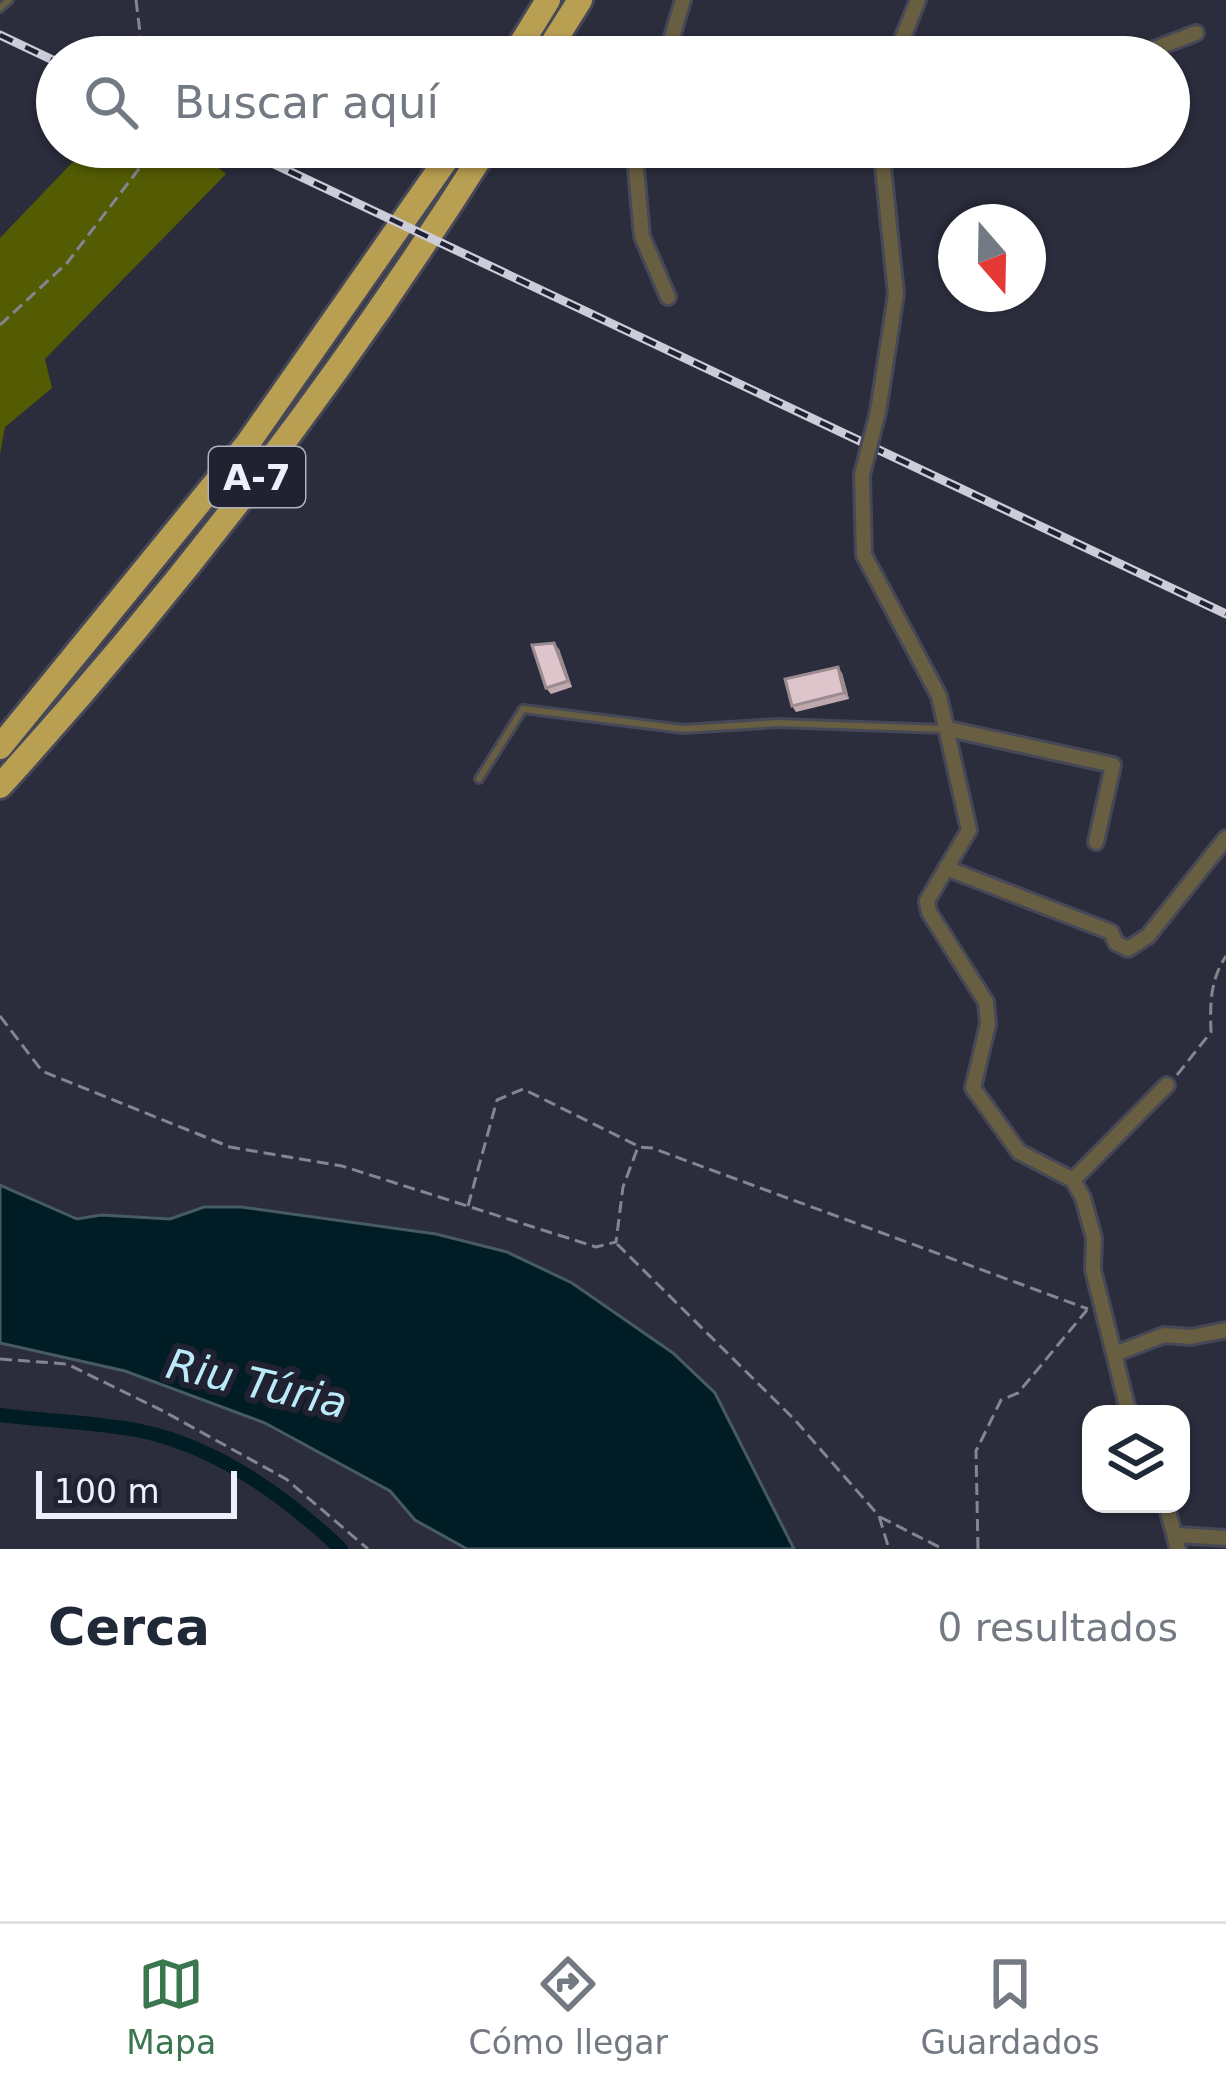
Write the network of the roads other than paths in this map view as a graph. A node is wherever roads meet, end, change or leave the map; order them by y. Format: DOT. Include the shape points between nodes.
graph roads {
  1 [pos="9,0"];
  2 [pos="548,0"];
  3 [pos="580,0"];
  4 [pos="683,0"];
  5 [pos="918,0"];
  6 [pos="0,8"];
  7 [pos="1196,34"];
  8 [pos="526,36"];
  9 [pos="557,36"];
  10 [pos="672,36"];
  11 [pos="903,36"];
  12 [pos="1190,36"];
  13 [pos="440,168"];
  14 [pos="472,168"];
  15 [pos="636,168"];
  16 [pos="882,168"];
  17 [pos="668,297"];
  18 [pos="949,729"];
  19 [pos="0,747"];
  20 [pos="479,779"];
  21 [pos="0,786"];
  22 [pos="1226,838"];
  23 [pos="1096,842"];
  24 [pos="946,868"];
  25 [pos="1168,1085"];
  26 [pos="1072,1180"];
  27 [pos="1226,1330"];
  28 [pos="1114,1354"];
  29 [pos="1127,1405"];
  30 [pos="1169,1513"];
  31 [pos="1226,1538"];
  32 [pos="1178,1542"];
  1 -- 6 [label="lane"];
  2 -- 8 [label="highway"];
  3 -- 9 [label="highway"];
  4 -- 10 [label="street"];
  5 -- 11 [label="street"];
  7 -- 12 [label="street"];
  13 -- 19 [label="highway, A-7" via="248,443"];
  14 -- 21 [label="highway, A-7" via="270,460"];
  15 -- 17 [label="street" via="642,236"];
  16 -- 18 [label="street, bridge" via="896,294 862,475 864,555 924,662"];
  18 -- 20 [label="lane" via="683,729 523,709"];
  18 -- 23 [label="street" via="1113,765"];
  18 -- 24 [label="street" via="969,830"];
  22 -- 24 [label="street" via="1148,936 1128,949 1111,932"];
  24 -- 26 [label="street" via="929,912 986,1002 977,1098 1018,1152"];
  25 -- 26 [label="street"];
  26 -- 28 [label="street" via="1094,1238 1093,1270"];
  27 -- 28 [label="street" via="1164,1335"];
  28 -- 29 [label="street"];
  30 -- 32 [label="street"];
  31 -- 32 [label="street"];
}
